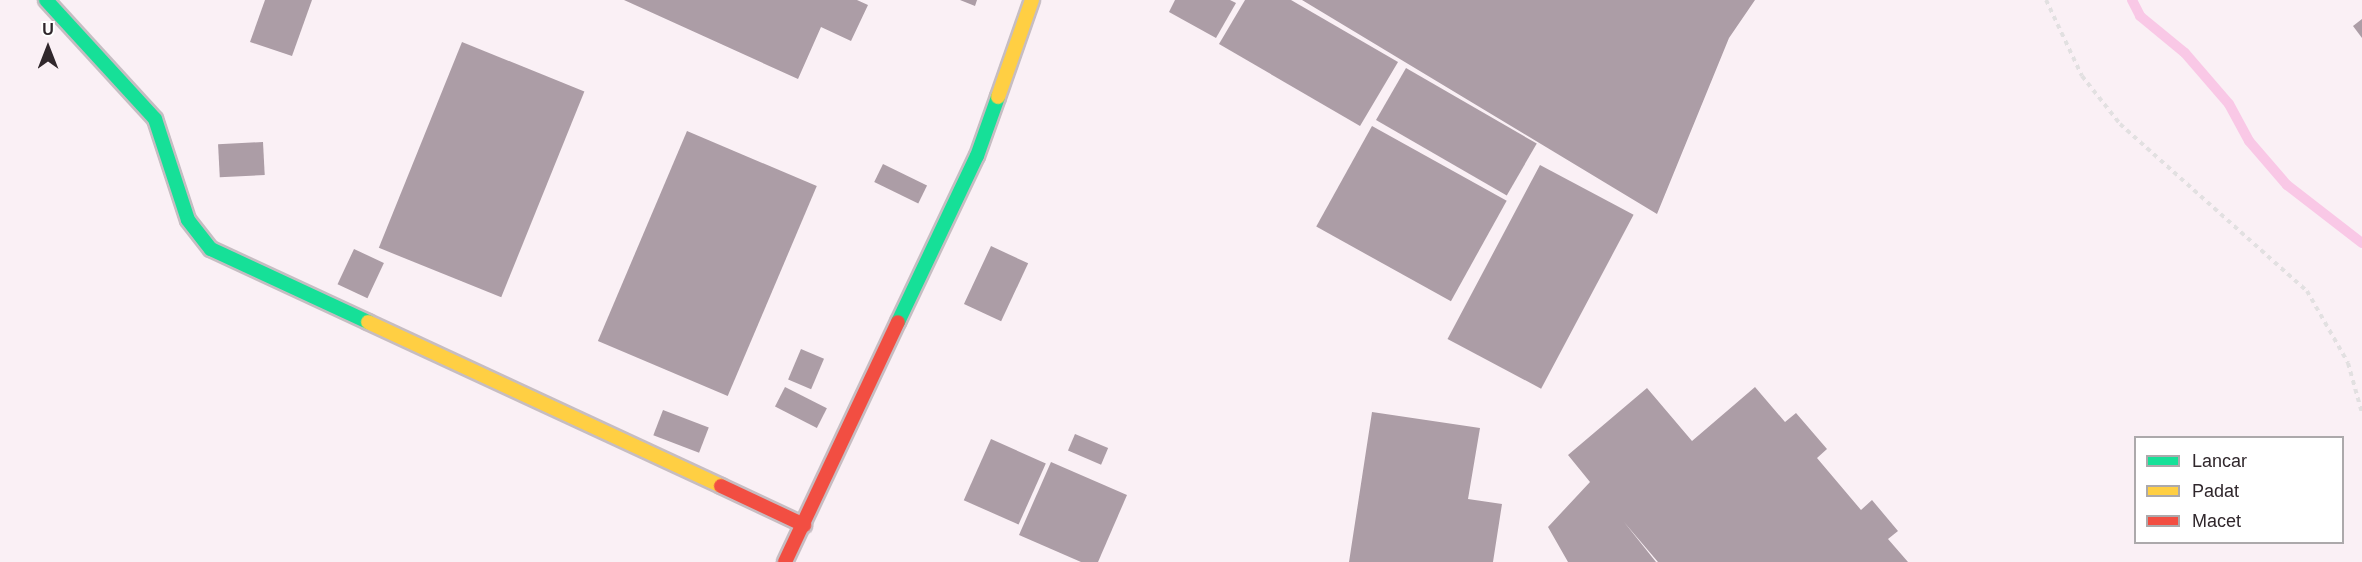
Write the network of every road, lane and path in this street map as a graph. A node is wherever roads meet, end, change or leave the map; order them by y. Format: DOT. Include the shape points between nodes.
graph roads {
  1 [pos="46,0"];
  2 [pos="1032,0"];
  3 [pos="2046,0"];
  4 [pos="2362,413"];
  5 [pos="804,525"];
  6 [pos="785,562"];
  1 -- 5 [label="street" via="155,119 188,220 211,249"];
  2 -- 5 [label="street" via="977,156"];
  3 -- 4 [label="path" via="2082,75 2120,124 2307,291 2348,363"];
  5 -- 6 [label="street"];
}
